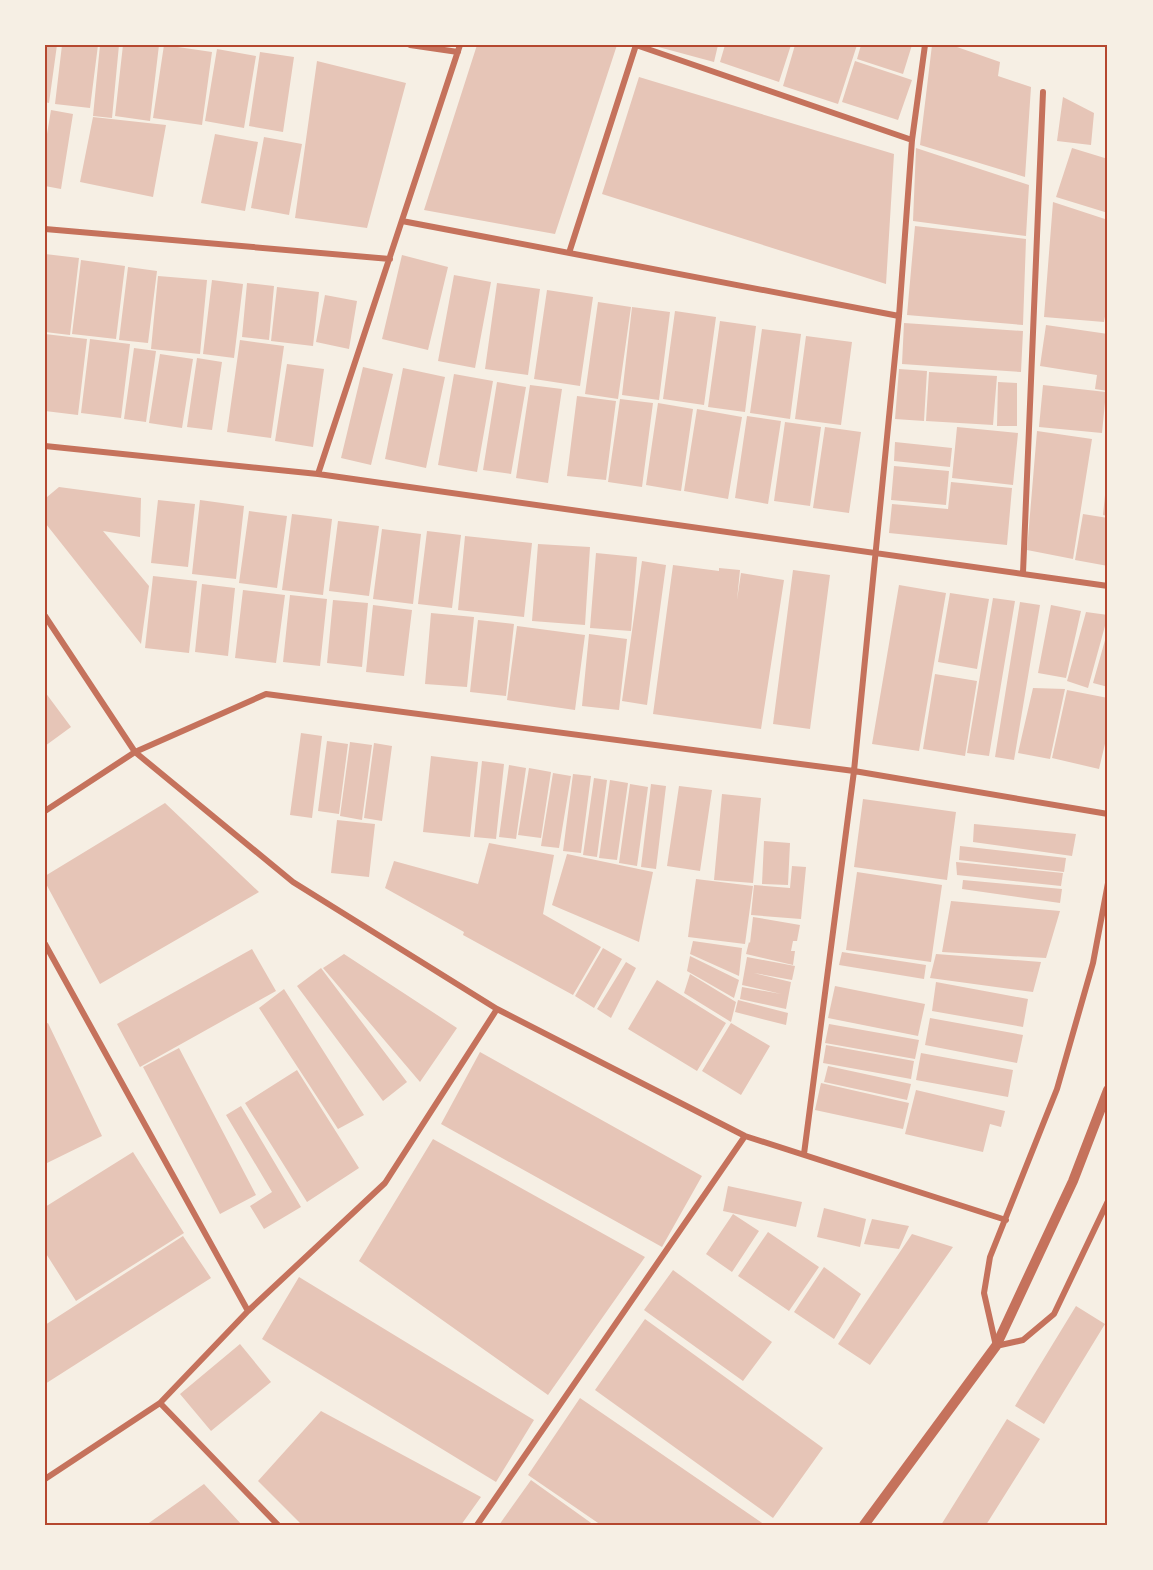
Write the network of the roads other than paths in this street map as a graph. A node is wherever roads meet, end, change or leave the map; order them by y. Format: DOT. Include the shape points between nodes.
graph roads {
  1 [pos="410,45"];
  2 [pos="636,45"];
  3 [pos="926,45"];
  4 [pos="459,49"];
  5 [pos="1044,92"];
  6 [pos="912,140"];
  7 [pos="402,221"];
  8 [pos="45,230"];
  9 [pos="569,253"];
  10 [pos="390,259"];
  11 [pos="899,316"];
  12 [pos="45,446"];
  13 [pos="318,474"];
  14 [pos="875,552"];
  15 [pos="1023,573"];
  16 [pos="1108,586"];
  17 [pos="45,616"];
  18 [pos="135,752"];
  19 [pos="854,771"];
  20 [pos="45,811"];
  21 [pos="1108,814"];
  22 [pos="1108,883"];
  23 [pos="45,944"];
  24 [pos="497,1009"];
  25 [pos="1108,1090"];
  26 [pos="745,1136"];
  27 [pos="804,1154"];
  28 [pos="1108,1201"];
  29 [pos="1006,1220"];
  30 [pos="248,1311"];
  31 [pos="996,1346"];
  32 [pos="160,1403"];
  33 [pos="45,1479"];
  34 [pos="278,1525"];
  35 [pos="477,1525"];
  36 [pos="864,1525"];
  1 -- 4 [label="street"];
  2 -- 6 [label="street"];
  2 -- 9 [label="street"];
  3 -- 6 [label="street"];
  4 -- 7 [label="street"];
  5 -- 15 [label="street"];
  6 -- 11 [label="street"];
  7 -- 9 [label="street"];
  7 -- 10 [label="street"];
  8 -- 10 [label="street"];
  9 -- 11 [label="street"];
  10 -- 13 [label="street"];
  11 -- 14 [label="street"];
  12 -- 13 [label="street"];
  13 -- 14 [label="street"];
  14 -- 15 [label="street"];
  14 -- 19 [label="street"];
  15 -- 16 [label="street"];
  17 -- 18 [label="street"];
  18 -- 19 [label="street" via="266,694"];
  18 -- 20 [label="street"];
  18 -- 24 [label="street" via="293,882"];
  19 -- 21 [label="street"];
  19 -- 27 [label="street"];
  22 -- 29 [label="street" via="1093,963 1057,1089"];
  23 -- 30 [label="street"];
  24 -- 26 [label="street"];
  24 -- 30 [label="street" via="385,1182"];
  25 -- 31 [label="street" via="1074,1180"];
  26 -- 27 [label="street"];
  26 -- 35 [label="street"];
  27 -- 29 [label="street"];
  28 -- 31 [label="street" via="1054,1314 1023,1340"];
  29 -- 31 [label="street" via="990,1257 984,1293"];
  30 -- 32 [label="street"];
  31 -- 36 [label="street"];
  32 -- 33 [label="street"];
  32 -- 34 [label="street"];
}
